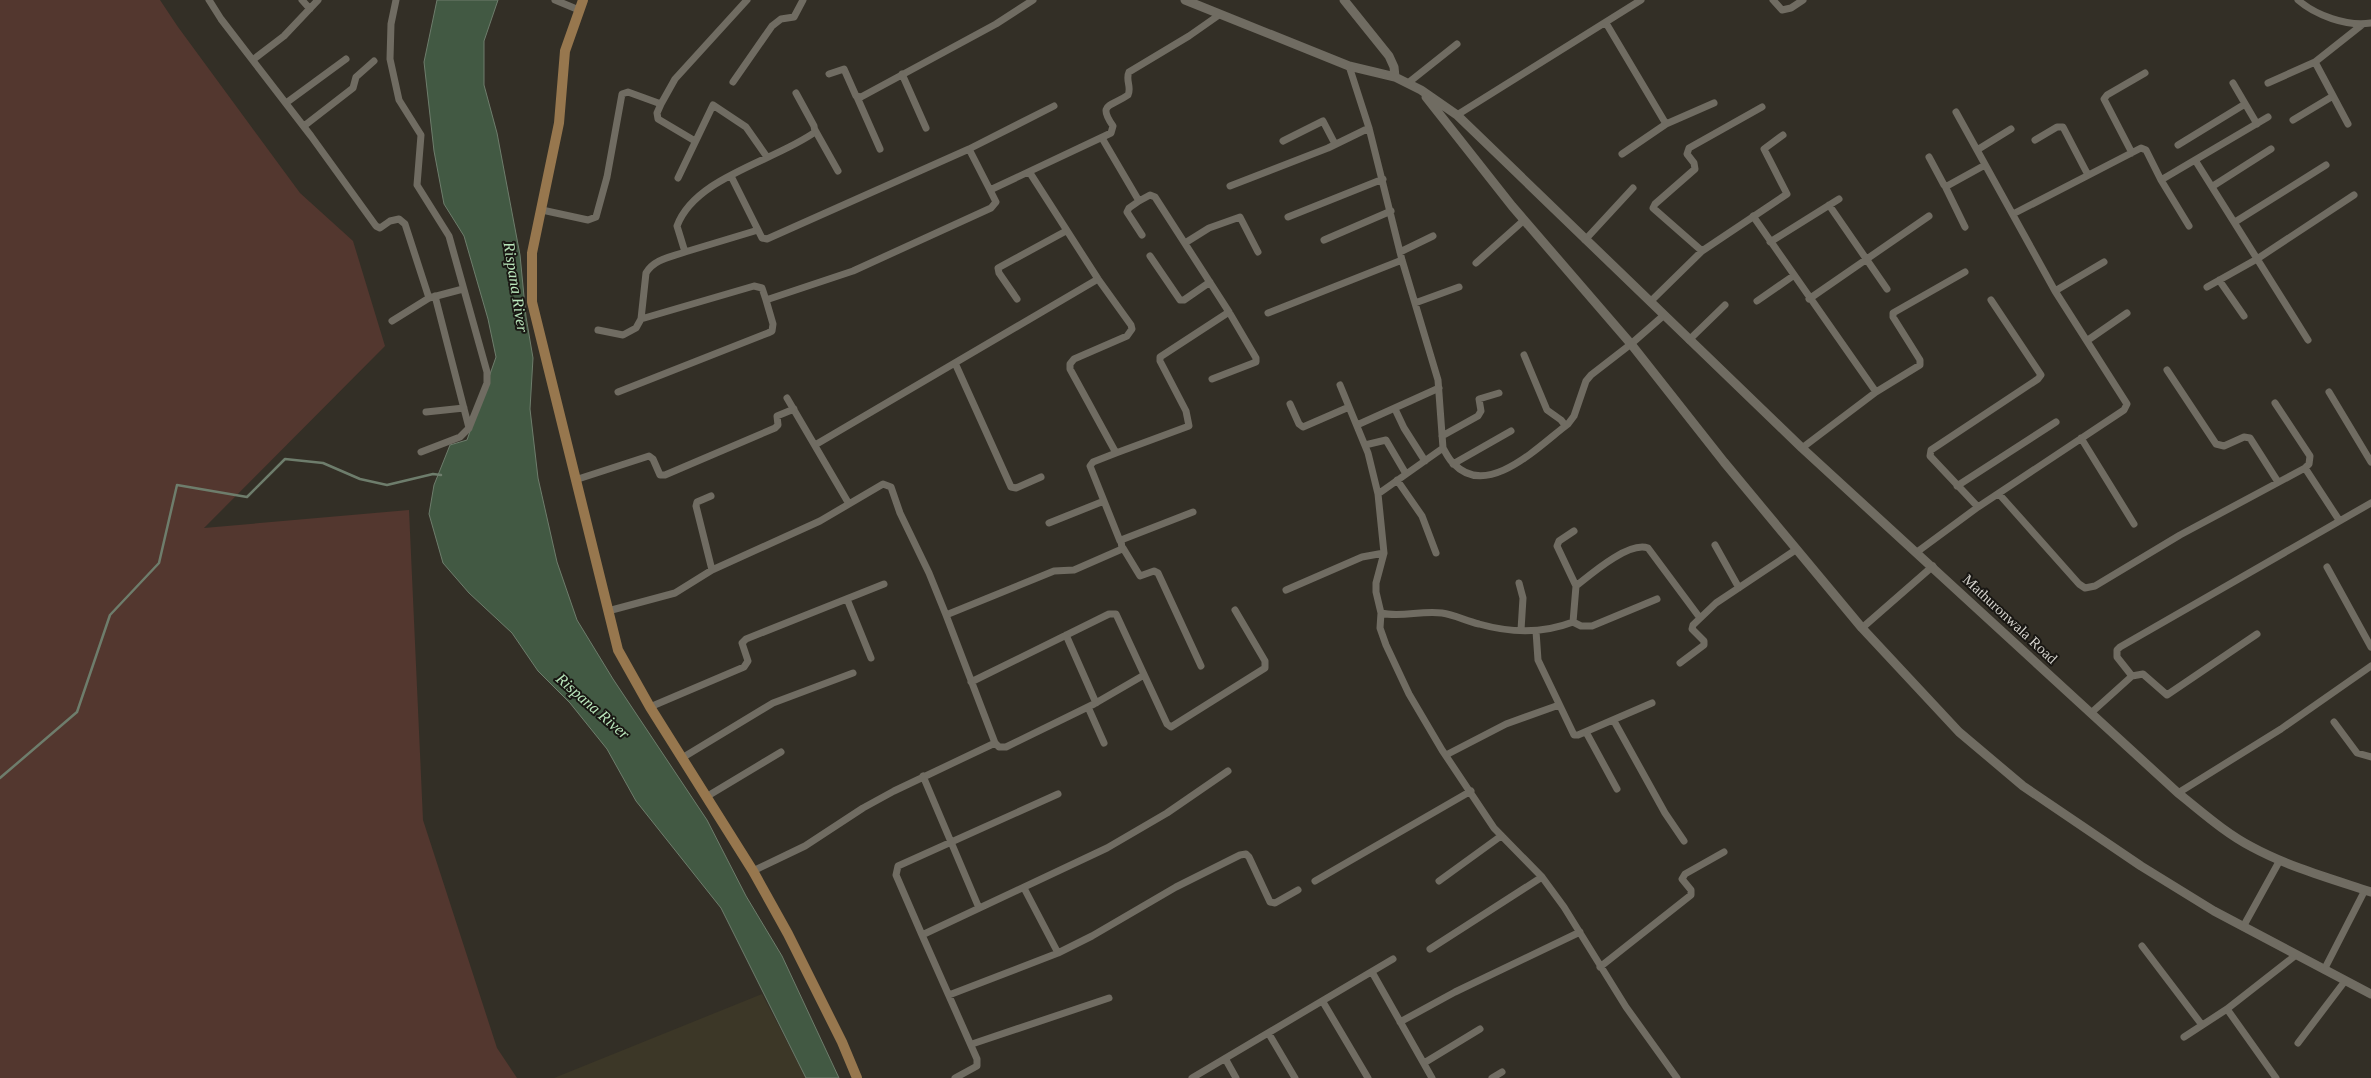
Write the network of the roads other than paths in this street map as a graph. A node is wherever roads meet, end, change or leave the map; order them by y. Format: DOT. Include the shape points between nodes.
graph roads {
  1 [pos="209,0"];
  2 [pos="302,0"];
  3 [pos="318,0"];
  4 [pos="396,0"];
  5 [pos="555,0"];
  6 [pos="747,0"];
  7 [pos="803,0"];
  8 [pos="1033,0"];
  9 [pos="1185,0"];
  10 [pos="1344,0"];
  11 [pos="1641,0"];
  12 [pos="1773,0"];
  13 [pos="1803,0"];
  14 [pos="2298,0"];
  15 [pos="581,5"];
  16 [pos="310,9"];
  17 [pos="1219,15"];
  18 [pos="1606,23"];
  19 [pos="2367,24"];
  20 [pos="1457,44"];
  21 [pos="254,59"];
  22 [pos="346,59"];
  23 [pos="374,61"];
  24 [pos="2314,62"];
  25 [pos="1349,66"];
  26 [pos="2146,72"];
  27 [pos="829,74"];
  28 [pos="902,74"];
  29 [pos="1395,77"];
  30 [pos="733,82"];
  31 [pos="1408,83"];
  32 [pos="2268,83"];
  33 [pos="2232,84"];
  34 [pos="1421,90"];
  35 [pos="796,92"];
  36 [pos="2334,96"];
  37 [pos="857,97"];
  38 [pos="286,103"];
  39 [pos="1714,103"];
  40 [pos="661,104"];
  41 [pos="2245,104"];
  42 [pos="1054,106"];
  43 [pos="1762,106"];
  44 [pos="1956,112"];
  45 [pos="1457,115"];
  46 [pos="2268,117"];
  47 [pos="2293,120"];
  48 [pos="1666,124"];
  49 [pos="2256,124"];
  50 [pos="2348,124"];
  51 [pos="304,126"];
  52 [pos="926,128"];
  53 [pos="1369,128"];
  54 [pos="2011,129"];
  55 [pos="815,130"];
  56 [pos="1784,135"];
  57 [pos="1102,138"];
  58 [pos="2036,140"];
  59 [pos="695,141"];
  60 [pos="1284,141"];
  61 [pos="1335,144"];
  62 [pos="2178,144"];
  63 [pos="880,149"];
  64 [pos="969,149"];
  65 [pos="2271,149"];
  66 [pos="1977,150"];
  67 [pos="2132,153"];
  68 [pos="1622,154"];
  69 [pos="767,157"];
  70 [pos="1929,157"];
  71 [pos="2195,160"];
  72 [pos="1986,165"];
  73 [pos="2326,165"];
  74 [pos="838,171"];
  75 [pos="1030,173"];
  76 [pos="2088,175"];
  77 [pos="731,176"];
  78 [pos="678,178"];
  79 [pos="1383,179"];
  80 [pos="2161,180"];
  81 [pos="1230,186"];
  82 [pos="1945,186"];
  83 [pos="2213,186"];
  84 [pos="1633,188"];
  85 [pos="990,190"];
  86 [pos="2354,195"];
  87 [pos="1839,199"];
  88 [pos="1139,201"];
  89 [pos="1829,205"];
  90 [pos="542,210"];
  91 [pos="1390,211"];
  92 [pos="2013,214"];
  93 [pos="1753,216"];
  94 [pos="1929,216"];
  95 [pos="1288,217"];
  96 [pos="1524,220"];
  97 [pos="2235,222"];
  98 [pos="2189,226"];
  99 [pos="1965,227"];
  100 [pos="758,230"];
  101 [pos="1066,231"];
  102 [pos="1142,235"];
  103 [pos="1433,236"];
  104 [pos="1324,240"];
  105 [pos="1585,240"];
  106 [pos="1770,242"];
  107 [pos="1185,243"];
  108 [pos="1702,251"];
  109 [pos="686,252"];
  110 [pos="1258,252"];
  111 [pos="1150,256"];
  112 [pos="1401,256"];
  113 [pos="2257,258"];
  114 [pos="1866,259"];
  115 [pos="2104,262"];
  116 [pos="1476,263"];
  117 [pos="1965,272"];
  118 [pos="1793,276"];
  119 [pos="1098,280"];
  120 [pos="2219,280"];
  121 [pos="1210,282"];
  122 [pos="1459,287"];
  123 [pos="2207,287"];
  124 [pos="463,289"];
  125 [pos="1887,289"];
  126 [pos="2056,291"];
  127 [pos="432,297"];
  128 [pos="1017,299"];
  129 [pos="1809,299"];
  130 [pos="766,300"];
  131 [pos="1991,300"];
  132 [pos="1757,301"];
  133 [pos="1650,302"];
  134 [pos="1415,303"];
  135 [pos="1725,305"];
  136 [pos="1229,312"];
  137 [pos="1268,312"];
  138 [pos="2127,313"];
  139 [pos="1663,316"];
  140 [pos="2244,316"];
  141 [pos="641,319"];
  142 [pos="392,321"];
  143 [pos="598,330"];
  144 [pos="1689,340"];
  145 [pos="2088,340"];
  146 [pos="2308,340"];
  147 [pos="1631,344"];
  148 [pos="1524,355"];
  149 [pos="955,363"];
  150 [pos="2167,370"];
  151 [pos="1212,378"];
  152 [pos="1340,385"];
  153 [pos="1439,388"];
  154 [pos="618,392"];
  155 [pos="1876,392"];
  156 [pos="2330,392"];
  157 [pos="1499,393"];
  158 [pos="788,398"];
  159 [pos="2275,403"];
  160 [pos="1290,404"];
  161 [pos="1349,407"];
  162 [pos="464,408"];
  163 [pos="794,409"];
  164 [pos="1395,409"];
  165 [pos="426,412"];
  166 [pos="2056,422"];
  167 [pos="1357,425"];
  168 [pos="1565,425"];
  169 [pos="469,428"];
  170 [pos="1510,431"];
  171 [pos="1442,436"];
  172 [pos="2081,438"];
  173 [pos="1366,445"];
  174 [pos="815,446"];
  175 [pos="1443,448"];
  176 [pos="1802,448"];
  177 [pos="421,452"];
  178 [pos="1116,453"];
  179 [pos="1425,461"];
  180 [pos="2371,462"];
  181 [pos="1453,464"];
  182 [pos="2306,468"];
  183 [pos="1406,474"];
  184 [pos="1041,477"];
  185 [pos="575,480"];
  186 [pos="1397,480"];
  187 [pos="2278,482"];
  188 [pos="1957,486"];
  189 [pos="1378,494"];
  190 [pos="1999,494"];
  191 [pos="711,496"];
  192 [pos="1104,501"];
  193 [pos="2371,503"];
  194 [pos="849,504"];
  195 [pos="1978,507"];
  196 [pos="1193,512"];
  197 [pos="2339,520"];
  198 [pos="1049,523"];
  199 [pos="2134,524"];
  200 [pos="1574,531"];
  201 [pos="1122,545"];
  202 [pos="1715,546"];
  203 [pos="1797,549"];
  204 [pos="1436,552"];
  205 [pos="1917,552"];
  206 [pos="1384,553"];
  207 [pos="1933,566"];
  208 [pos="2327,567"];
  209 [pos="712,570"];
  210 [pos="1519,583"];
  211 [pos="884,584"];
  212 [pos="1576,586"];
  213 [pos="1739,588"];
  214 [pos="1286,590"];
  215 [pos="1657,598"];
  216 [pos="847,599"];
  217 [pos="1235,610"];
  218 [pos="608,611"];
  219 [pos="1381,613"];
  220 [pos="946,615"];
  221 [pos="1700,618"];
  222 [pos="1573,622"];
  223 [pos="1862,628"];
  224 [pos="1520,630"];
  225 [pos="1536,631"];
  226 [pos="2257,634"];
  227 [pos="1066,635"];
  228 [pos="2371,647"];
  229 [pos="871,658"];
  230 [pos="1680,663"];
  231 [pos="1201,666"];
  232 [pos="2371,666"];
  233 [pos="852,673"];
  234 [pos="1144,675"];
  235 [pos="2132,676"];
  236 [pos="971,682"];
  237 [pos="1096,703"];
  238 [pos="1652,703"];
  239 [pos="1559,705"];
  240 [pos="650,707"];
  241 [pos="1088,707"];
  242 [pos="2091,713"];
  243 [pos="1614,721"];
  244 [pos="2334,722"];
  245 [pos="1586,732"];
  246 [pos="995,743"];
  247 [pos="1104,743"];
  248 [pos="780,752"];
  249 [pos="1446,755"];
  250 [pos="2371,757"];
  251 [pos="682,758"];
  252 [pos="1228,771"];
  253 [pos="923,776"];
  254 [pos="1617,790"];
  255 [pos="1471,791"];
  256 [pos="2178,793"];
  257 [pos="1058,794"];
  258 [pos="706,796"];
  259 [pos="1501,836"];
  260 [pos="951,842"];
  261 [pos="1684,842"];
  262 [pos="1724,852"];
  263 [pos="2280,860"];
  264 [pos="752,871"];
  265 [pos="1542,877"];
  266 [pos="1315,880"];
  267 [pos="1439,881"];
  268 [pos="1024,888"];
  269 [pos="1298,890"];
  270 [pos="2368,891"];
  271 [pos="979,908"];
  272 [pos="2243,927"];
  273 [pos="1580,932"];
  274 [pos="922,935"];
  275 [pos="2142,946"];
  276 [pos="1430,948"];
  277 [pos="1058,954"];
  278 [pos="2296,955"];
  279 [pos="1393,959"];
  280 [pos="1600,967"];
  281 [pos="2324,970"];
  282 [pos="1372,972"];
  283 [pos="2345,981"];
  284 [pos="2371,994"];
  285 [pos="949,995"];
  286 [pos="1109,998"];
  287 [pos="1323,1002"];
  288 [pos="2227,1009"];
  289 [pos="1400,1022"];
  290 [pos="2202,1025"];
  291 [pos="1480,1029"];
  292 [pos="1269,1034"];
  293 [pos="2184,1037"];
  294 [pos="2298,1043"];
  295 [pos="972,1044"];
  296 [pos="1226,1060"];
  297 [pos="1424,1063"];
  298 [pos="1502,1072"];
  299 [pos="858,1078"];
  300 [pos="956,1078"];
  301 [pos="1192,1078"];
  302 [pos="1236,1078"];
  303 [pos="1295,1078"];
  304 [pos="1368,1078"];
  305 [pos="1432,1078"];
  306 [pos="1492,1078"];
  307 [pos="1677,1078"];
  308 [pos="2276,1078"];
  1 -- 21 [label="street"];
  2 -- 16 [label="street"];
  3 -- 16 [label="street"];
  4 -- 124 [label="street" via="391,24 390,59 399,100 421,135 417,185 449,236"];
  5 -- 15 [label="street"];
  6 -- 40 [label="street" via="675,79"];
  7 -- 30 [label="street" via="794,17 781,19 772,26"];
  8 -- 28 [label="street" via="996,24"];
  9 -- 17 [label="street, Mathuronwala Road"];
  10 -- 29 [label="street" via="1389,56"];
  11 -- 18 [label="street"];
  12 -- 13 [label="street" via="1782,10"];
  14 -- 19 [label="street" via="2312,11"];
  15 -- 90 [label="main road" via="565,51 558,123"];
  16 -- 21 [label="street" via="284,36"];
  17 -- 25 [label="street, Mathuronwala Road"];
  17 -- 57 [label="street" via="1130,72 1128,95 1105,110 1113,130"];
  18 -- 45 [label="street"];
  18 -- 48 [label="street"];
  19 -- 24 [label="street"];
  20 -- 31 [label="street"];
  21 -- 38 [label="street"];
  22 -- 38 [label="street"];
  23 -- 51 [label="street" via="356,77 353,88"];
  24 -- 32 [label="street"];
  24 -- 36 [label="street"];
  25 -- 29 [label="street, Mathuronwala Road"];
  25 -- 53 [label="street"];
  26 -- 67 [label="street" via="2104,99"];
  27 -- 37 [label="street" via="844,70"];
  28 -- 37 [label="street"];
  28 -- 52 [label="street"];
  29 -- 31 [label="street, Mathuronwala Road"];
  31 -- 34 [label="street, Mathuronwala Road"];
  33 -- 41 [label="street"];
  34 -- 45 [label="street, Mathuronwala Road"];
  34 -- 96 [label="street"];
  35 -- 55 [label="street"];
  36 -- 47 [label="street"];
  36 -- 50 [label="street"];
  37 -- 63 [label="street"];
  38 -- 51 [label="street"];
  39 -- 48 [label="street"];
  40 -- 59 [label="street" via="658,119"];
  40 -- 90 [label="street" via="628,92 622,94 607,177 593,220"];
  41 -- 49 [label="street"];
  41 -- 62 [label="street"];
  42 -- 64 [label="street"];
  43 -- 108 [label="street" via="1689,148 1687,154 1695,166 1693,172 1653,206"];
  44 -- 66 [label="street"];
  45 -- 105 [label="street, Mathuronwala Road"];
  46 -- 49 [label="street"];
  48 -- 68 [label="street"];
  49 -- 71 [label="street"];
  51 -- 127 [label="street" via="376,226 380,228 394,219 406,224"];
  53 -- 61 [label="street"];
  53 -- 79 [label="street"];
  54 -- 66 [label="street"];
  55 -- 69 [label="street" via="813,134"];
  55 -- 74 [label="street"];
  56 -- 93 [label="street" via="1764,149 1787,194"];
  57 -- 75 [label="street"];
  57 -- 88 [label="street"];
  58 -- 76 [label="street" via="2057,127 2063,127"];
  59 -- 69 [label="street" via="710,107 716,106 746,127"];
  59 -- 78 [label="street"];
  60 -- 61 [label="street" via="1323,121"];
  61 -- 81 [label="street"];
  64 -- 85 [label="street"];
  64 -- 100 [label="street" via="767,239 762,238"];
  65 -- 83 [label="street"];
  66 -- 72 [label="street"];
  67 -- 76 [label="street"];
  67 -- 80 [label="street" via="2141,148 2146,150"];
  69 -- 77 [label="street"];
  70 -- 82 [label="street"];
  71 -- 80 [label="street"];
  71 -- 83 [label="street"];
  72 -- 82 [label="street"];
  72 -- 92 [label="street"];
  73 -- 97 [label="street"];
  75 -- 85 [label="street"];
  75 -- 101 [label="street"];
  76 -- 92 [label="street"];
  77 -- 100 [label="street"];
  77 -- 109 [label="street" via="700,194 679,221 678,232"];
  79 -- 91 [label="street"];
  79 -- 95 [label="street"];
  80 -- 98 [label="street"];
  82 -- 99 [label="street"];
  83 -- 97 [label="street"];
  84 -- 105 [label="street"];
  85 -- 130 [label="street" via="996,202 990,208 853,271"];
  86 -- 113 [label="street"];
  87 -- 89 [label="street"];
  88 -- 102 [label="street" via="1127,212"];
  88 -- 107 [label="street" via="1156,197"];
  89 -- 106 [label="street"];
  89 -- 114 [label="street"];
  90 -- 185 [label="main road" via="532,253 532,302"];
  91 -- 104 [label="street"];
  91 -- 112 [label="street"];
  92 -- 126 [label="street"];
  93 -- 106 [label="street"];
  93 -- 108 [label="street"];
  94 -- 114 [label="street"];
  96 -- 116 [label="street"];
  96 -- 147 [label="street"];
  97 -- 113 [label="street"];
  100 -- 109 [label="street"];
  101 -- 119 [label="street"];
  101 -- 128 [label="street" via="998,268"];
  103 -- 112 [label="street"];
  105 -- 133 [label="street, Mathuronwala Road"];
  106 -- 118 [label="street"];
  107 -- 110 [label="street" via="1217,225 1240,217"];
  107 -- 121 [label="street"];
  108 -- 133 [label="street"];
  109 -- 141 [label="street" via="650,267 646,273"];
  111 -- 121 [label="street" via="1180,300"];
  112 -- 134 [label="street"];
  112 -- 137 [label="street"];
  113 -- 120 [label="street"];
  113 -- 146 [label="street"];
  114 -- 125 [label="street"];
  114 -- 129 [label="street"];
  115 -- 126 [label="street"];
  117 -- 155 [label="street" via="1893,312 1893,318 1920,365"];
  118 -- 129 [label="street"];
  118 -- 132 [label="street"];
  119 -- 149 [label="street"];
  119 -- 178 [label="street" via="1132,329 1128,336 1074,359 1070,369"];
  120 -- 123 [label="street"];
  120 -- 140 [label="street"];
  121 -- 136 [label="street"];
  122 -- 134 [label="street"];
  124 -- 127 [label="street"];
  124 -- 169 [label="street" via="487,379"];
  126 -- 145 [label="street"];
  127 -- 142 [label="street"];
  127 -- 162 [label="street"];
  129 -- 155 [label="street"];
  130 -- 141 [label="street" via="762,288 754,286"];
  130 -- 154 [label="street" via="774,324 772,331"];
  131 -- 188 [label="street" via="2041,375 1931,450 1930,456"];
  133 -- 139 [label="street, Mathuronwala Road"];
  134 -- 153 [label="street"];
  135 -- 144 [label="street"];
  136 -- 151 [label="street" via="1256,360"];
  136 -- 178 [label="street" via="1160,357 1186,411 1189,426"];
  138 -- 145 [label="street"];
  139 -- 144 [label="street, Mathuronwala Road"];
  139 -- 147 [label="street"];
  141 -- 143 [label="street" via="636,328 623,335"];
  144 -- 176 [label="street, Mathuronwala Road"];
  145 -- 172 [label="street" via="2127,404 2124,410"];
  147 -- 168 [label="street" via="1586,381 1574,416"];
  147 -- 203 [label="street"];
  148 -- 168 [label="street" via="1547,410"];
  149 -- 174 [label="street"];
  149 -- 184 [label="street" via="1011,487 1016,488"];
  150 -- 187 [label="street" via="2216,444 2222,447 2244,437 2250,438"];
  152 -- 161 [label="street"];
  153 -- 164 [label="street"];
  153 -- 171 [label="street"];
  155 -- 176 [label="street"];
  156 -- 180 [label="street"];
  157 -- 171 [label="street" via="1479,398 1481,411 1478,416"];
  158 -- 163 [label="street"];
  159 -- 182 [label="street" via="2310,456"];
  160 -- 161 [label="street" via="1303,427"];
  161 -- 167 [label="street"];
  162 -- 165 [label="street"];
  162 -- 169 [label="street"];
  163 -- 174 [label="street"];
  163 -- 185 [label="street" via="777,416 775,428 665,475 660,475 649,456"];
  164 -- 167 [label="street"];
  164 -- 179 [label="street"];
  166 -- 188 [label="street"];
  167 -- 173 [label="street"];
  168 -- 181 [label="street" via="1510,468 1496,474 1472,475"];
  169 -- 177 [label="street" via="460,437"];
  170 -- 181 [label="street"];
  171 -- 175 [label="street"];
  172 -- 190 [label="street"];
  172 -- 199 [label="street"];
  173 -- 183 [label="street" via="1386,440"];
  173 -- 189 [label="street"];
  174 -- 194 [label="street"];
  175 -- 179 [label="street"];
  175 -- 181 [label="street"];
  176 -- 205 [label="street, Mathuronwala Road"];
  178 -- 192 [label="street" via="1090,466"];
  179 -- 183 [label="street"];
  182 -- 187 [label="street"];
  182 -- 197 [label="street"];
  183 -- 186 [label="street"];
  185 -- 218 [label="main road"];
  186 -- 189 [label="street"];
  186 -- 204 [label="street" via="1422,516"];
  187 -- 190 [label="street" via="2090,588 2079,584"];
  188 -- 195 [label="street"];
  189 -- 206 [label="street"];
  190 -- 195 [label="street"];
  191 -- 209 [label="street" via="699,500 696,506"];
  192 -- 198 [label="street"];
  192 -- 201 [label="street"];
  193 -- 197 [label="street"];
  194 -- 209 [label="street" via="790,536"];
  194 -- 220 [label="street" via="883,484 892,487 900,514"];
  195 -- 205 [label="street"];
  196 -- 201 [label="street"];
  197 -- 235 [label="street" via="2120,647 2117,657"];
  200 -- 212 [label="street" via="1557,546"];
  201 -- 220 [label="street" via="1074,570 1054,571"];
  201 -- 231 [label="street" via="1140,576 1154,571 1158,573"];
  202 -- 213 [label="street"];
  203 -- 213 [label="street"];
  203 -- 223 [label="street"];
  205 -- 207 [label="street, Mathuronwala Road"];
  206 -- 214 [label="street" via="1362,557"];
  206 -- 219 [label="street" via="1376,583"];
  207 -- 223 [label="street"];
  207 -- 242 [label="street, Mathuronwala Road"];
  208 -- 228 [label="street"];
  209 -- 218 [label="street" via="674,593"];
  210 -- 224 [label="street" via="1523,598"];
  211 -- 216 [label="street"];
  212 -- 221 [label="street" via="1615,558 1643,546 1648,548"];
  212 -- 222 [label="street"];
  213 -- 221 [label="street"];
  215 -- 222 [label="street" via="1592,626"];
  216 -- 229 [label="street"];
  216 -- 240 [label="street" via="746,639 742,643 748,661 744,667"];
  217 -- 234 [label="street" via="1265,661 1263,671 1171,726 1167,724"];
  218 -- 240 [label="main road" via="618,650"];
  219 -- 224 [label="street" via="1396,616 1444,613 1478,624"];
  219 -- 249 [label="street" via="1380,628 1386,645 1409,694"];
  220 -- 236 [label="street"];
  221 -- 230 [label="street" via="1691,628 1704,645"];
  222 -- 225 [label="street"];
  223 -- 272 [label="street" via="1959,732 2023,786 2142,866"];
  224 -- 225 [label="street"];
  225 -- 239 [label="street" via="1538,660"];
  226 -- 235 [label="street" via="2167,695 2143,674"];
  227 -- 234 [label="street" via="1116,614"];
  227 -- 236 [label="street"];
  227 -- 237 [label="street"];
  232 -- 256 [label="street" via="2281,729"];
  233 -- 251 [label="street" via="773,703"];
  234 -- 237 [label="street"];
  235 -- 242 [label="street"];
  236 -- 246 [label="street"];
  237 -- 241 [label="street"];
  238 -- 243 [label="street"];
  239 -- 245 [label="street" via="1574,735"];
  239 -- 249 [label="street" via="1506,724"];
  240 -- 251 [label="main road"];
  241 -- 246 [label="street" via="1006,747"];
  241 -- 247 [label="street"];
  242 -- 256 [label="street, Mathuronwala Road"];
  243 -- 245 [label="street"];
  243 -- 261 [label="street"];
  244 -- 250 [label="street" via="2357,753"];
  245 -- 254 [label="street"];
  246 -- 253 [label="street"];
  248 -- 258 [label="street"];
  249 -- 255 [label="street"];
  251 -- 258 [label="main road"];
  252 -- 268 [label="street" via="1147,826"];
  253 -- 260 [label="street"];
  253 -- 264 [label="street" via="863,808 804,846"];
  255 -- 259 [label="street"];
  255 -- 266 [label="street"];
  256 -- 263 [label="street, Mathuronwala Road" via="2233,836"];
  257 -- 260 [label="street"];
  258 -- 264 [label="main road"];
  259 -- 265 [label="street"];
  259 -- 267 [label="street"];
  260 -- 271 [label="street"];
  260 -- 274 [label="street" via="896,868 896,875"];
  262 -- 280 [label="street" via="1685,874 1682,879 1691,895"];
  263 -- 270 [label="street, Mathuronwala Road"];
  263 -- 272 [label="street"];
  264 -- 299 [label="main road" via="788,934"];
  265 -- 273 [label="street"];
  265 -- 276 [label="street"];
  268 -- 271 [label="street"];
  268 -- 277 [label="street"];
  269 -- 277 [label="street" via="1275,903 1270,902 1249,857 1244,854 1176,887"];
  270 -- 281 [label="street"];
  271 -- 274 [label="street"];
  272 -- 278 [label="street"];
  273 -- 280 [label="street"];
  273 -- 289 [label="street"];
  274 -- 285 [label="street"];
  275 -- 290 [label="street"];
  277 -- 285 [label="street"];
  278 -- 281 [label="street"];
  278 -- 288 [label="street"];
  279 -- 282 [label="street"];
  280 -- 307 [label="street"];
  281 -- 283 [label="street"];
  282 -- 287 [label="street"];
  282 -- 289 [label="street"];
  283 -- 284 [label="street"];
  283 -- 294 [label="street"];
  285 -- 295 [label="street"];
  286 -- 295 [label="street"];
  287 -- 292 [label="street"];
  287 -- 304 [label="street"];
  288 -- 290 [label="street"];
  288 -- 308 [label="street"];
  289 -- 297 [label="street"];
  290 -- 293 [label="street"];
  291 -- 297 [label="street"];
  292 -- 296 [label="street"];
  292 -- 303 [label="street"];
  295 -- 300 [label="street" via="977,1066"];
  296 -- 301 [label="street"];
  296 -- 302 [label="street"];
  297 -- 305 [label="street"];
  298 -- 306 [label="street"];
}
